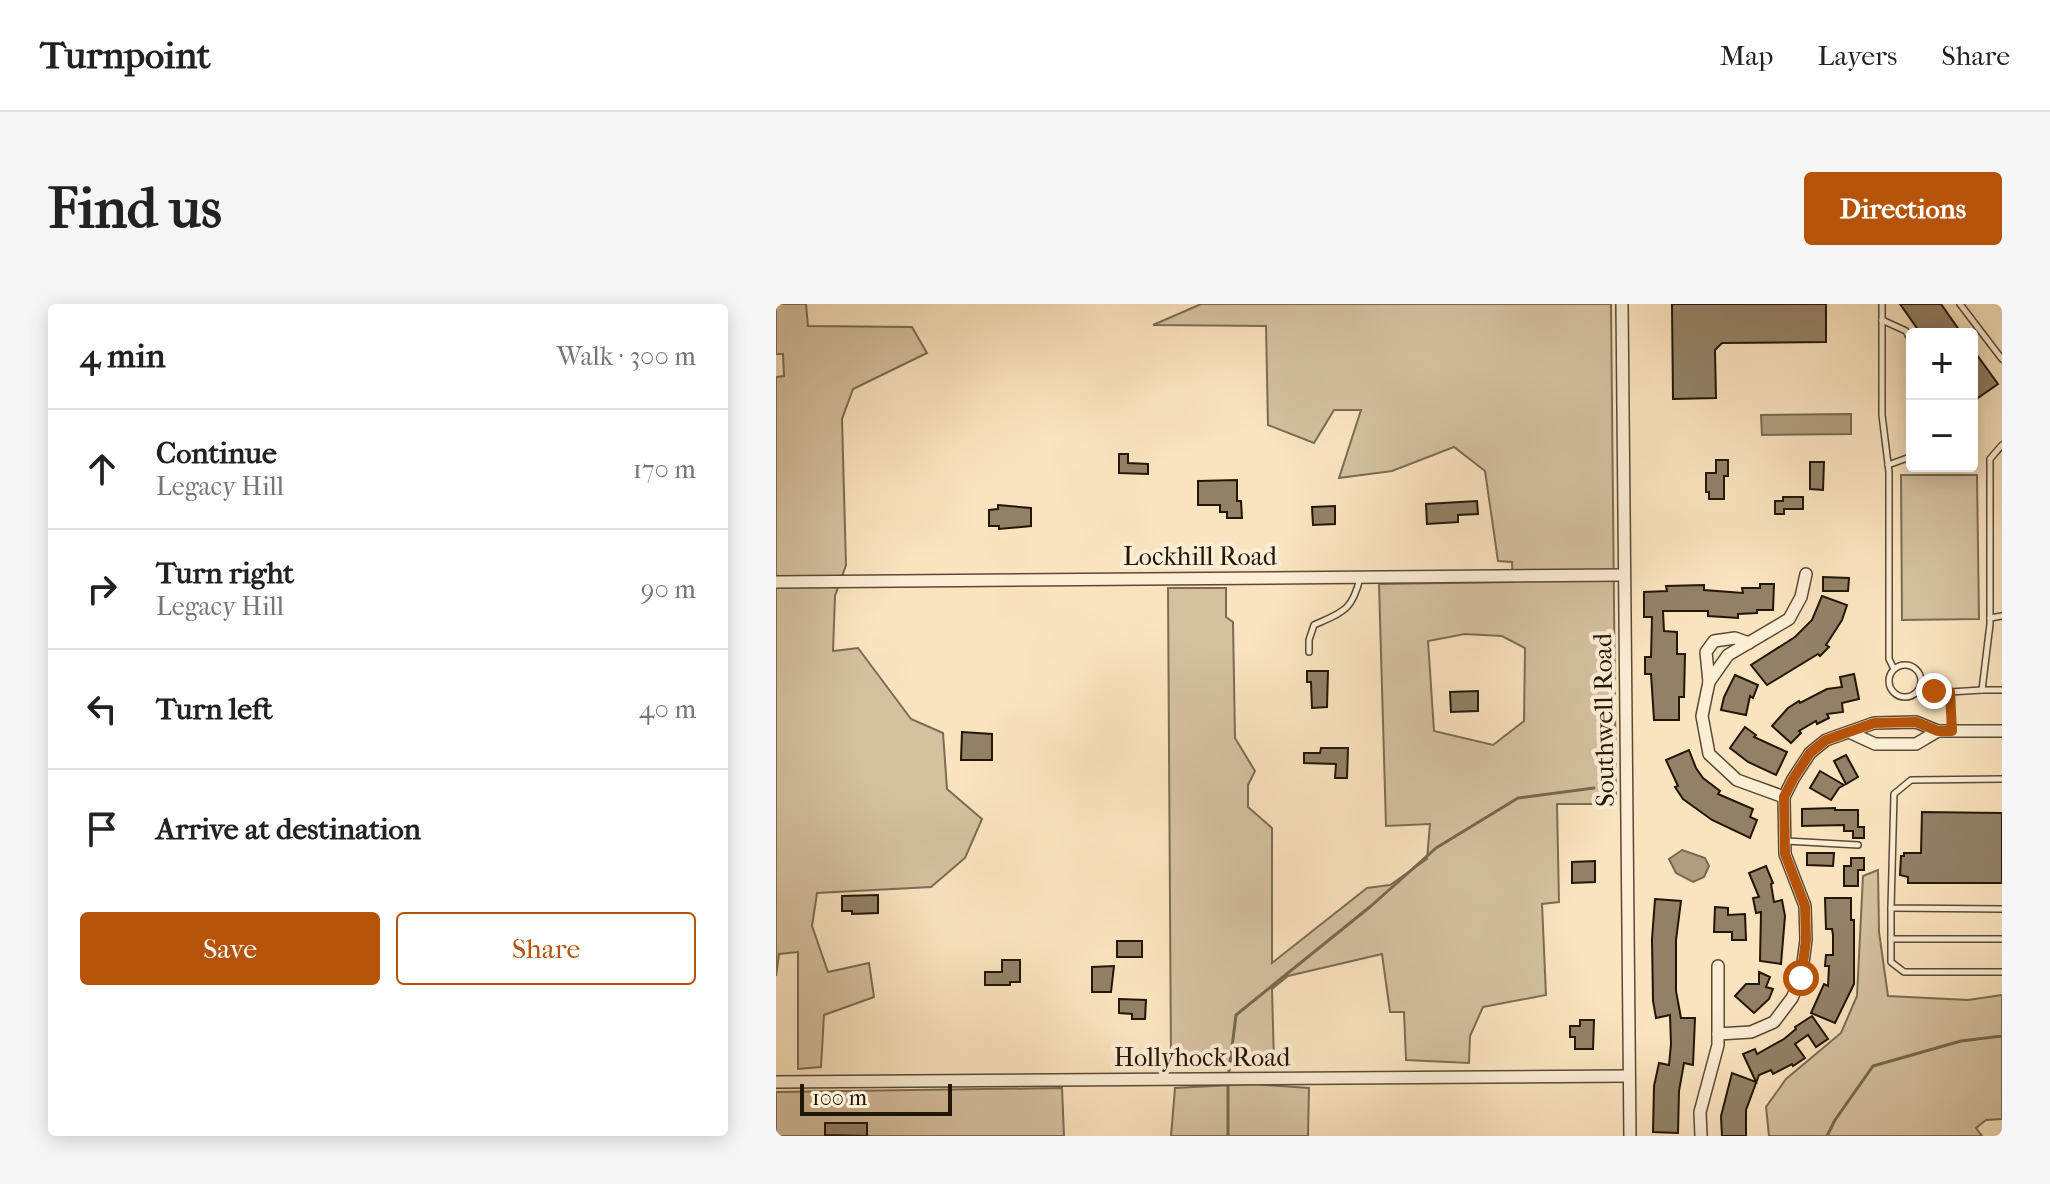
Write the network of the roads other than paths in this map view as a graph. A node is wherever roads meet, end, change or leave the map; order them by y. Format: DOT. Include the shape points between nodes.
graph roads {
  1 [pos="1622,304"];
  2 [pos="1882,304"];
  3 [pos="1960,304"];
  4 [pos="1882,320"];
  5 [pos="2002,359"];
  6 [pos="1912,400"];
  7 [pos="2002,445"];
  8 [pos="1906,458"];
  9 [pos="1888,465"];
  10 [pos="1806,574"];
  11 [pos="1624,575"];
  12 [pos="1360,577"];
  13 [pos="776,582"];
  14 [pos="2002,616"];
  15 [pos="1990,618"];
  16 [pos="1749,643"];
  17 [pos="1309,652"];
  18 [pos="1894,669"];
  19 [pos="1709,682"];
  20 [pos="1921,682"];
  21 [pos="1982,690"];
  22 [pos="2002,690"];
  23 [pos="1950,692"];
  24 [pos="1883,722"];
  25 [pos="1938,731"];
  26 [pos="1952,731"];
  27 [pos="2002,731"];
  28 [pos="1849,732"];
  29 [pos="1884,744"];
  30 [pos="2002,779"];
  31 [pos="1784,797"];
  32 [pos="1785,841"];
  33 [pos="1858,845"];
  34 [pos="1891,908"];
  35 [pos="2002,909"];
  36 [pos="1891,939"];
  37 [pos="2002,939"];
  38 [pos="1718,966"];
  39 [pos="2002,972"];
  40 [pos="1718,1034"];
  41 [pos="1629,1076"];
  42 [pos="776,1082"];
  43 [pos="1630,1136"];
  44 [pos="1701,1136"];
  1 -- 11 [label="street, Southwell Road"];
  2 -- 4 [label="lane"];
  3 -- 5 [label="lane"];
  4 -- 6 [label="lane" via="1906,331 1911,341"];
  4 -- 9 [label="lane"];
  7 -- 15 [label="lane" via="1990,459"];
  8 -- 9 [label="lane"];
  9 -- 18 [label="lane" via="1889,659"];
  10 -- 16 [label="street" via="1789,619"];
  11 -- 12 [label="street, Lockhill Road"];
  11 -- 41 [label="street, Southwell Road"];
  12 -- 13 [label="street, Lockhill Road"];
  12 -- 17 [label="lane" via="1348,609 1314,625"];
  14 -- 15 [label="lane"];
  15 -- 21 [label="lane"];
  16 -- 19 [label="street" via="1728,655"];
  16 -- 19 [label="street" via="1735,638 1714,641 1706,652"];
  18 -- 20 [label="lane" via="1915,668"];
  18 -- 20 [label="lane" via="1889,683 1898,695 1913,695"];
  19 -- 31 [label="street" via="1702,716 1709,754 1737,780"];
  20 -- 23 [label="lane" via="1934,691"];
  21 -- 22 [label="lane"];
  21 -- 23 [label="lane"];
  23 -- 26 [label="lane"];
  24 -- 25 [label="street" via="1916,722"];
  24 -- 28 [label="street"];
  24 -- 29 [label="street"];
  25 -- 26 [label="street"];
  25 -- 29 [label="street" via="1916,744"];
  26 -- 27 [label="street"];
  28 -- 29 [label="street"];
  28 -- 31 [label="street" via="1810,753"];
  30 -- 34 [label="lane" via="1911,780 1894,794"];
  31 -- 32 [label="street"];
  32 -- 33 [label="lane"];
  32 -- 40 [label="street" via="1805,906 1801,978 1774,1022 1751,1032"];
  34 -- 35 [label="lane"];
  34 -- 36 [label="lane"];
  36 -- 37 [label="lane"];
  36 -- 39 [label="lane" via="1891,962 1904,972"];
  38 -- 40 [label="street"];
  40 -- 44 [label="street" via="1700,1112"];
  41 -- 42 [label="street, Hollyhock Road"];
  41 -- 43 [label="street, Southwell Road"];
}
